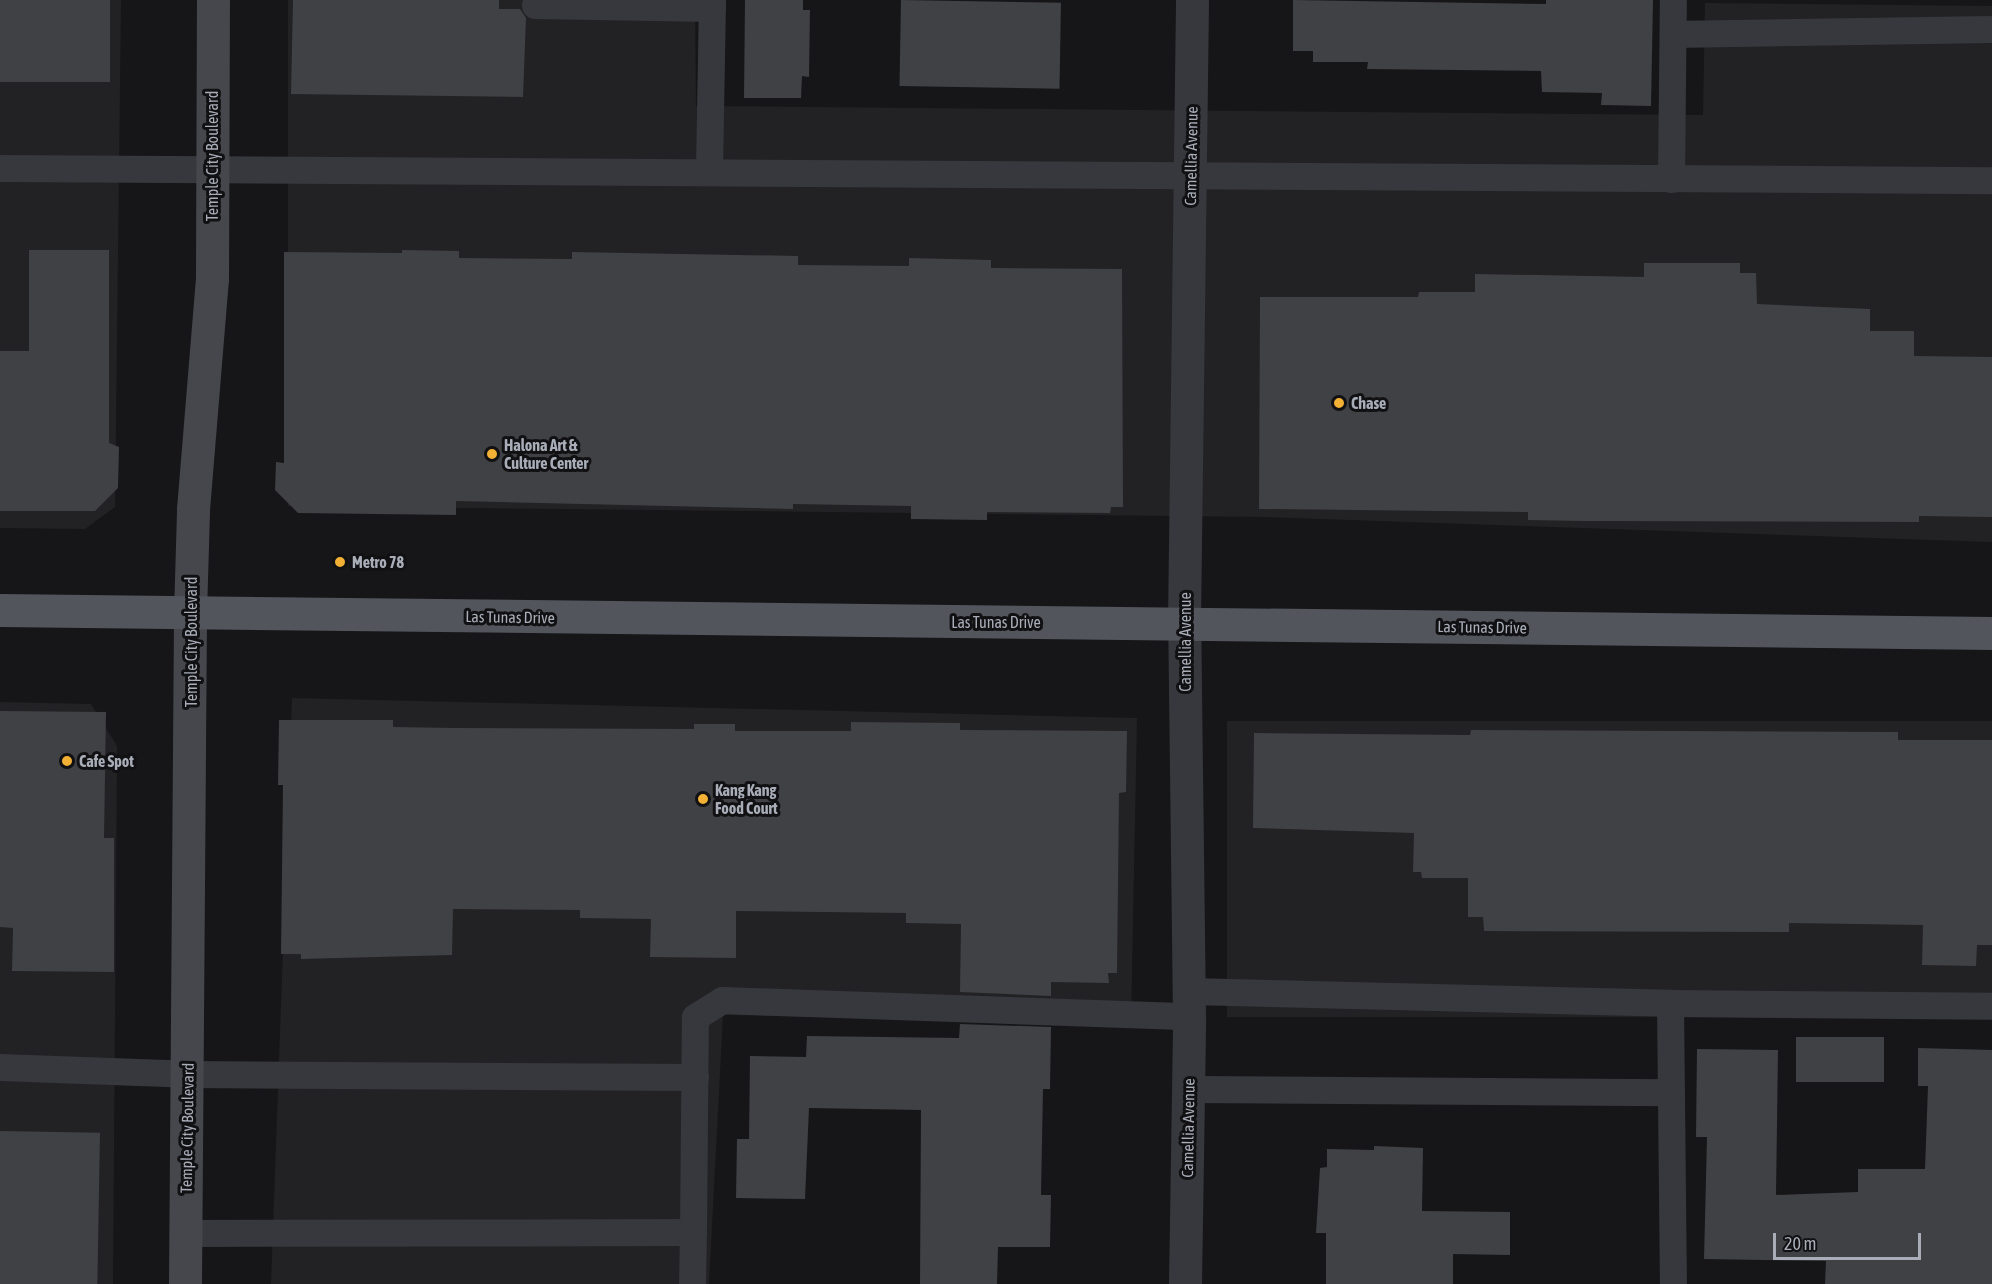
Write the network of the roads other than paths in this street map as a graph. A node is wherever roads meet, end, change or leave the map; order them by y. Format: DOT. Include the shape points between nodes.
graph roads {
  1 [pos="213,0"];
  2 [pos="1192,0"];
  3 [pos="1673,0"];
  4 [pos="712,4"];
  5 [pos="535,5"];
  6 [pos="1992,29"];
  7 [pos="1673,34"];
  8 [pos="0,168"];
  9 [pos="212,171"];
  10 [pos="709,171"];
  11 [pos="1191,173"];
  12 [pos="1671,179"];
  13 [pos="1992,180"];
  14 [pos="0,610"];
  15 [pos="190,613"];
  16 [pos="1184,622"];
  17 [pos="1992,633"];
  18 [pos="1670,1003"];
  19 [pos="1189,1004"];
  20 [pos="1992,1006"];
  21 [pos="0,1067"];
  22 [pos="187,1074"];
  23 [pos="695,1077"];
  24 [pos="1188,1089"];
  25 [pos="1671,1092"];
  26 [pos="693,1232"];
  27 [pos="185,1233"];
  28 [pos="185,1284"];
  29 [pos="692,1284"];
  30 [pos="1185,1284"];
  31 [pos="1673,1284"];
  1 -- 9 [label="main road, Temple City Boulevard"];
  2 -- 11 [label="street, Camellia Avenue"];
  3 -- 7 [label="lane"];
  4 -- 5 [label="lane"];
  4 -- 10 [label="lane"];
  6 -- 7 [label="lane"];
  7 -- 12 [label="lane"];
  8 -- 9 [label="lane"];
  9 -- 10 [label="lane"];
  9 -- 15 [label="main road, Temple City Boulevard" via="212,279 193,509"];
  10 -- 11 [label="lane"];
  11 -- 12 [label="lane"];
  11 -- 16 [label="street, Camellia Avenue"];
  12 -- 13 [label="lane"];
  14 -- 15 [label="main road, Las Tunas Drive"];
  15 -- 16 [label="main road, Las Tunas Drive"];
  15 -- 22 [label="main road, Temple City Boulevard"];
  16 -- 17 [label="main road, Las Tunas Drive"];
  16 -- 19 [label="street, Camellia Avenue"];
  18 -- 19 [label="lane"];
  18 -- 20 [label="lane"];
  18 -- 25 [label="lane"];
  19 -- 23 [label="lane" via="722,1000 695,1017"];
  19 -- 24 [label="street, Camellia Avenue"];
  21 -- 22 [label="lane"];
  22 -- 23 [label="lane"];
  22 -- 27 [label="main road, Temple City Boulevard"];
  23 -- 26 [label="lane"];
  24 -- 25 [label="lane"];
  24 -- 30 [label="street, Camellia Avenue"];
  25 -- 31 [label="lane"];
  26 -- 27 [label="lane"];
  26 -- 29 [label="lane"];
  27 -- 28 [label="main road, Temple City Boulevard"];
}
